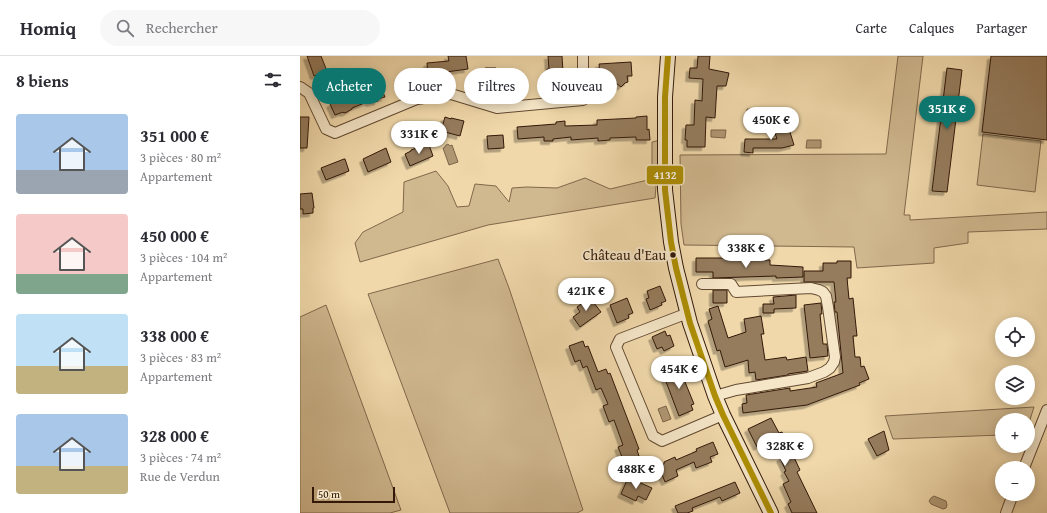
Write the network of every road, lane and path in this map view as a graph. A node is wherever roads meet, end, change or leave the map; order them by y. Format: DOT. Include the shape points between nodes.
graph roads {
  1 [pos="584,56"];
  2 [pos="668,56"];
  3 [pos="300,87"];
  4 [pos="702,284"];
  5 [pos="688,313"];
  6 [pos="715,396"];
  7 [pos="1047,410"];
  8 [pos="723,415"];
  9 [pos="1027,461"];
  10 [pos="1010,501"];
  11 [pos="771,513"];
  12 [pos="1006,513"];
  1 -- 3 [label="street" via="583,100 497,108 452,94 417,99 335,133 326,129 309,93"];
  2 -- 5 [label="street" via="665,97 665,190 671,242"];
  4 -- 6 [label="street" via="731,284 736,292 800,288 819,290 826,296 834,346 834,362 830,368 819,374"];
  5 -- 6 [label="street"];
  5 -- 8 [label="street" via="620,339 616,347 653,436 662,441"];
  6 -- 8 [label="street"];
  7 -- 9 [label="street"];
  8 -- 11 [label="street"];
  10 -- 12 [label="street"];
}
